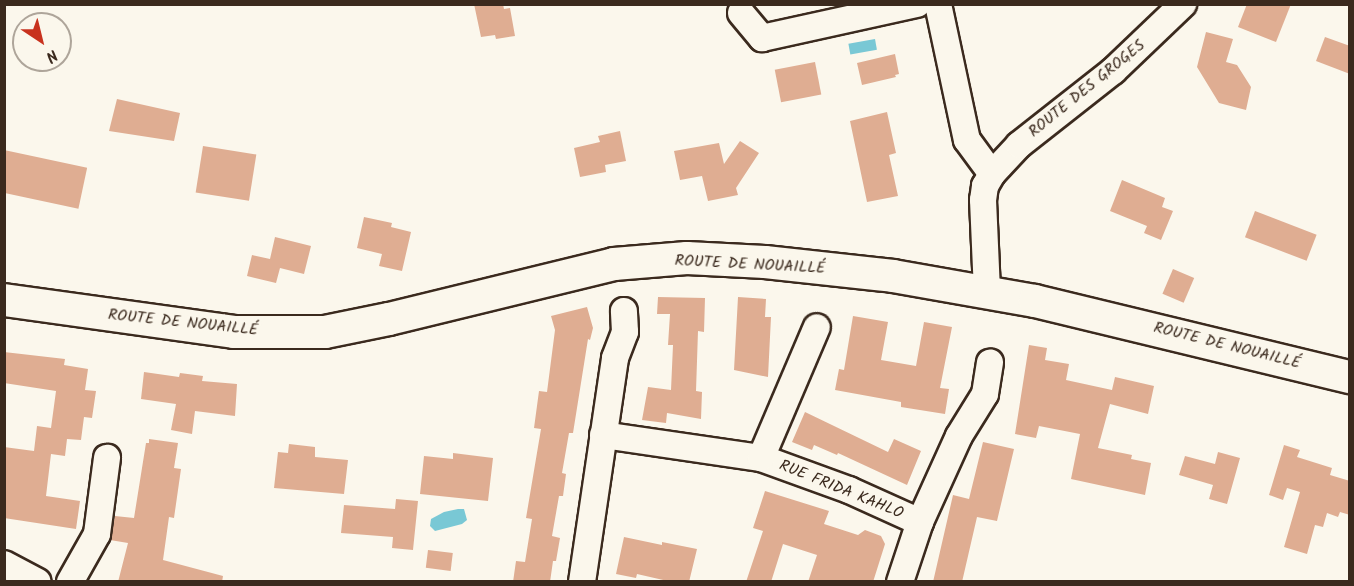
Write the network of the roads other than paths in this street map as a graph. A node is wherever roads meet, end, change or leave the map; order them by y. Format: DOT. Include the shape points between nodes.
graph roads {
  1 [pos="917,4"];
  2 [pos="938,4"];
  3 [pos="1183,4"];
  4 [pos="741,13"];
  5 [pos="992,174"];
  6 [pos="987,292"];
  7 [pos="4,300"];
  8 [pos="624,311"];
  9 [pos="818,327"];
  10 [pos="990,362"];
  11 [pos="1350,376"];
  12 [pos="603,435"];
  13 [pos="107,458"];
  14 [pos="761,458"];
  15 [pos="920,522"];
  16 [pos="4,564"];
  17 [pos="38,582"];
  18 [pos="70,582"];
  19 [pos="582,582"];
  20 [pos="900,582"];
  1 -- 4 [label="street" via="762,38"];
  2 -- 5 [label="street" via="967,140"];
  3 -- 5 [label="street, ROUTE DES GROGES" via="1113,71 1019,145"];
  5 -- 6 [label="street" via="983,200"];
  6 -- 7 [label="street, ROUTE DE NOUAILLÉ" via="881,275 687,258 614,264 325,332 234,332"];
  6 -- 11 [label="street, ROUTE DE NOUAILLÉ"];
  8 -- 12 [label="street" via="625,332 615,358"];
  9 -- 14 [label="street, RUE FRIDA KAHLO"];
  10 -- 15 [label="street, RUE FRIDA KAHLO" via="985,394 960,436"];
  12 -- 14 [label="street, RUE FRIDA KAHLO"];
  12 -- 19 [label="street"];
  13 -- 18 [label="street" via="97,534"];
  14 -- 15 [label="street, RUE FRIDA KAHLO" via="849,490"];
  15 -- 20 [label="street, RUE FRIDA KAHLO"];
  16 -- 17 [label="street"];
}
